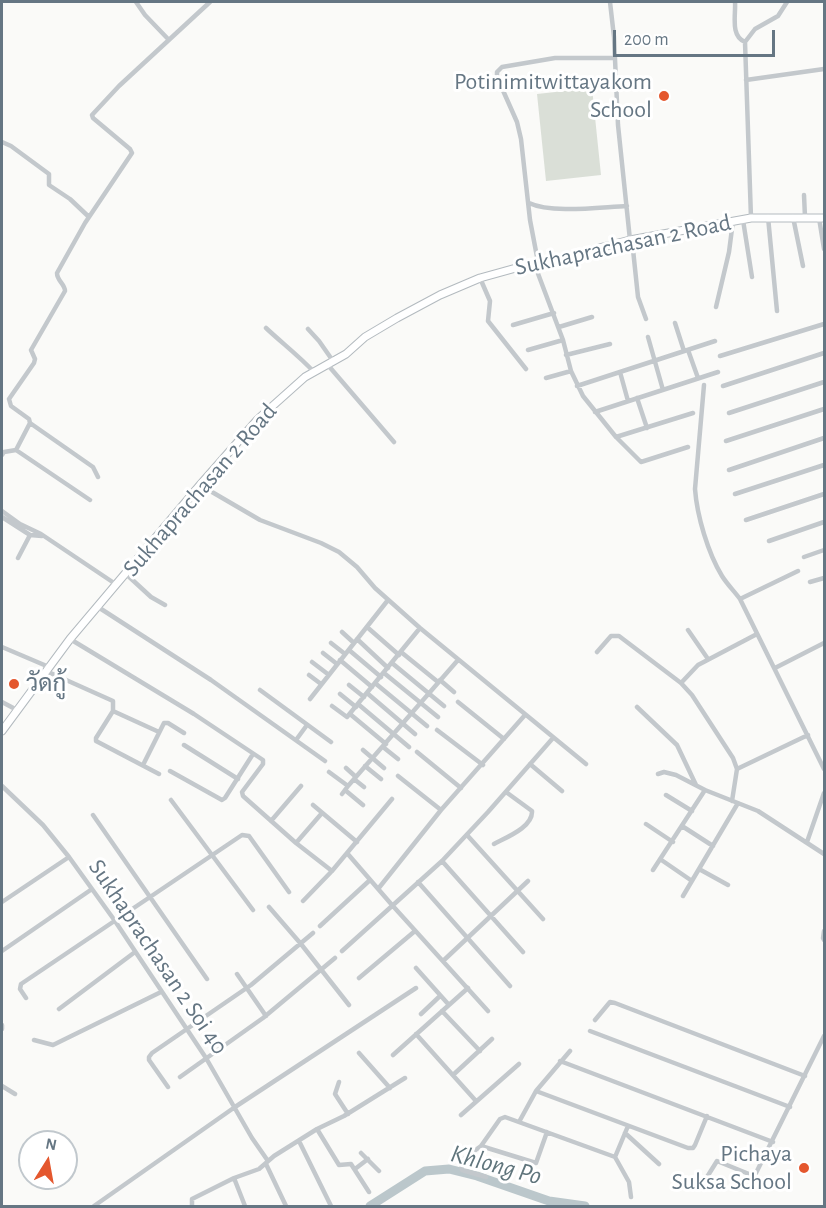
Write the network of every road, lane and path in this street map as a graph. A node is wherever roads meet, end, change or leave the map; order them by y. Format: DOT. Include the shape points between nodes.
graph roads {
  1 [pos="136,2"];
  2 [pos="210,2"];
  3 [pos="610,2"];
  4 [pos="735,2"];
  5 [pos="787,2"];
  6 [pos="170,40"];
  7 [pos="745,42"];
  8 [pos="615,58"];
  9 [pos="825,69"];
  10 [pos="746,80"];
  11 [pos="2,142"];
  12 [pos="804,195"];
  13 [pos="529,203"];
  14 [pos="627,206"];
  15 [pos="89,217"];
  16 [pos="768,217"];
  17 [pos="793,217"];
  18 [pos="805,217"];
  19 [pos="822,218"];
  20 [pos="747,219"];
  21 [pos="733,221"];
  22 [pos="631,240"];
  23 [pos="825,249"];
  24 [pos="536,263"];
  25 [pos="803,266"];
  26 [pos="752,277"];
  27 [pos="480,278"];
  28 [pos="716,307"];
  29 [pos="777,311"];
  30 [pos="554,313"];
  31 [pos="592,317"];
  32 [pos="646,319"];
  33 [pos="675,322"];
  34 [pos="825,324"];
  35 [pos="513,325"];
  36 [pos="559,327"];
  37 [pos="266,328"];
  38 [pos="308,329"];
  39 [pos="648,337"];
  40 [pos="563,340"];
  41 [pos="715,340"];
  42 [pos="610,344"];
  43 [pos="528,350"];
  44 [pos="686,351"];
  45 [pos="825,353"];
  46 [pos="566,355"];
  47 [pos="720,356"];
  48 [pos="654,362"];
  49 [pos="330,363"];
  50 [pos="526,369"];
  51 [pos="571,371"];
  52 [pos="314,372"];
  53 [pos="620,372"];
  54 [pos="718,372"];
  55 [pos="546,378"];
  56 [pos="698,378"];
  57 [pos="825,382"];
  58 [pos="704,385"];
  59 [pos="577,386"];
  60 [pos="723,386"];
  61 [pos="663,390"];
  62 [pos="637,398"];
  63 [pos="628,401"];
  64 [pos="825,409"];
  65 [pos="595,412"];
  66 [pos="729,413"];
  67 [pos="693,414"];
  68 [pos="30,423"];
  69 [pos="646,428"];
  70 [pos="616,437"];
  71 [pos="825,438"];
  72 [pos="726,441"];
  73 [pos="394,442"];
  74 [pos="688,447"];
  75 [pos="16,450"];
  76 [pos="2,455"];
  77 [pos="825,465"];
  78 [pos="729,470"];
  79 [pos="98,477"];
  80 [pos="200,486"];
  81 [pos="735,494"];
  82 [pos="825,494"];
  83 [pos="90,500"];
  84 [pos="2,511"];
  85 [pos="2,517"];
  86 [pos="746,520"];
  87 [pos="825,522"];
  88 [pos="30,535"];
  89 [pos="45,536"];
  90 [pos="769,541"];
  91 [pos="825,550"];
  92 [pos="804,557"];
  93 [pos="18,558"];
  94 [pos="798,571"];
  95 [pos="126,574"];
  96 [pos="825,578"];
  97 [pos="810,582"];
  98 [pos="117,585"];
  99 [pos="740,599"];
  100 [pos="388,600"];
  101 [pos="165,604"];
  102 [pos="98,607"];
  103 [pos="367,627"];
  104 [pos="420,628"];
  105 [pos="688,630"];
  106 [pos="342,632"];
  107 [pos="757,634"];
  108 [pos="70,639"];
  109 [pos="356,641"];
  110 [pos="331,643"];
  111 [pos="825,643"];
  112 [pos="2,647"];
  113 [pos="347,652"];
  114 [pos="597,652"];
  115 [pos="323,653"];
  116 [pos="400,654"];
  117 [pos="708,659"];
  118 [pos="458,660"];
  119 [pos="312,662"];
  120 [pos="339,662"];
  121 [pos="390,665"];
  122 [pos="775,668"];
  123 [pos="47,669"];
  124 [pos="309,675"];
  125 [pos="329,675"];
  126 [pos="382,675"];
  127 [pos="439,681"];
  128 [pos="681,683"];
  129 [pos="321,684"];
  130 [pos="349,685"];
  131 [pos="374,685"];
  132 [pos="260,690"];
  133 [pos="454,692"];
  134 [pos="429,693"];
  135 [pos="340,694"];
  136 [pos="366,695"];
  137 [pos="310,699"];
  138 [pos="2,702"];
  139 [pos="458,702"];
  140 [pos="420,703"];
  141 [pos="332,705"];
  142 [pos="357,706"];
  143 [pos="444,706"];
  144 [pos="637,707"];
  145 [pos="17,710"];
  146 [pos="113,711"];
  147 [pos="412,713"];
  148 [pos="350,714"];
  149 [pos="525,715"];
  150 [pos="438,717"];
  151 [pos="403,724"];
  152 [pos="307,725"];
  153 [pos="427,726"];
  154 [pos="437,729"];
  155 [pos="2,731"];
  156 [pos="159,732"];
  157 [pos="184,733"];
  158 [pos="394,734"];
  159 [pos="415,734"];
  160 [pos="808,735"];
  161 [pos="553,738"];
  162 [pos="504,739"];
  163 [pos="296,740"];
  164 [pos="331,742"];
  165 [pos="184,745"];
  166 [pos="384,745"];
  167 [pos="409,747"];
  168 [pos="363,750"];
  169 [pos="417,752"];
  170 [pos="253,754"];
  171 [pos="372,758"];
  172 [pos="399,759"];
  173 [pos="325,761"];
  174 [pos="586,764"];
  175 [pos="143,765"];
  176 [pos="483,765"];
  177 [pos="530,765"];
  178 [pos="365,766"];
  179 [pos="346,768"];
  180 [pos="384,768"];
  181 [pos="737,769"];
  182 [pos="825,769"];
  183 [pos="170,771"];
  184 [pos="329,772"];
  185 [pos="159,774"];
  186 [pos="658,774"];
  187 [pos="398,776"];
  188 [pos="355,778"];
  189 [pos="238,779"];
  190 [pos="381,779"];
  191 [pos="697,785"];
  192 [pos="2,786"];
  193 [pos="301,786"];
  194 [pos="364,787"];
  195 [pos="461,788"];
  196 [pos="345,790"];
  197 [pos="705,790"];
  198 [pos="562,791"];
  199 [pos="506,792"];
  200 [pos="825,793"];
  201 [pos="666,795"];
  202 [pos="392,799"];
  203 [pos="171,800"];
  204 [pos="732,801"];
  205 [pos="738,803"];
  206 [pos="313,805"];
  207 [pos="363,805"];
  208 [pos="441,810"];
  209 [pos="692,811"];
  210 [pos="322,813"];
  211 [pos="93,815"];
  212 [pos="271,821"];
  213 [pos="646,824"];
  214 [pos="682,826"];
  215 [pos="467,835"];
  216 [pos="357,842"];
  217 [pos="673,842"];
  218 [pos="807,842"];
  219 [pos="296,843"];
  220 [pos="495,844"];
  221 [pos="713,846"];
  222 [pos="347,853"];
  223 [pos="825,854"];
  224 [pos="213,855"];
  225 [pos="69,857"];
  226 [pos="660,859"];
  227 [pos="442,861"];
  228 [pos="699,869"];
  229 [pos="653,870"];
  230 [pos="332,872"];
  231 [pos="370,880"];
  232 [pos="528,881"];
  233 [pos="692,881"];
  234 [pos="418,882"];
  235 [pos="728,885"];
  236 [pos="378,889"];
  237 [pos="92,890"];
  238 [pos="518,891"];
  239 [pos="289,892"];
  240 [pos="683,896"];
  241 [pos="149,898"];
  242 [pos="303,901"];
  243 [pos="2,902"];
  244 [pos="392,905"];
  245 [pos="269,907"];
  246 [pos="252,910"];
  247 [pos="491,915"];
  248 [pos="543,919"];
  249 [pos="115,921"];
  250 [pos="320,926"];
  251 [pos="416,931"];
  252 [pos="825,931"];
  253 [pos="313,933"];
  254 [pos="468,938"];
  255 [pos="825,940"];
  256 [pos="301,944"];
  257 [pos="2,951"];
  258 [pos="342,951"];
  259 [pos="135,952"];
  260 [pos="523,952"];
  261 [pos="335,958"];
  262 [pos="443,961"];
  263 [pos="416,968"];
  264 [pos="322,970"];
  265 [pos="237,974"];
  266 [pos="359,978"];
  267 [pos="207,979"];
  268 [pos="510,986"];
  269 [pos="247,987"];
  270 [pos="416,988"];
  271 [pos="468,988"];
  272 [pos="161,992"];
  273 [pos="440,996"];
  274 [pos="26,998"];
  275 [pos="349,1005"];
  276 [pos="449,1005"];
  277 [pos="59,1009"];
  278 [pos="442,1011"];
  279 [pos="488,1011"];
  280 [pos="420,1014"];
  281 [pos="266,1016"];
  282 [pos="595,1020"];
  283 [pos="2,1025"];
  284 [pos="185,1028"];
  285 [pos="2,1029"];
  286 [pos="590,1031"];
  287 [pos="416,1034"];
  288 [pos="825,1036"];
  289 [pos="492,1039"];
  290 [pos="34,1040"];
  291 [pos="480,1051"];
  292 [pos="570,1051"];
  293 [pos="359,1053"];
  294 [pos="393,1055"];
  295 [pos="206,1058"];
  296 [pos="560,1062"];
  297 [pos="519,1064"];
  298 [pos="453,1075"];
  299 [pos="806,1076"];
  300 [pos="180,1077"];
  301 [pos="405,1078"];
  302 [pos="339,1082"];
  303 [pos="2,1086"];
  304 [pos="168,1087"];
  305 [pos="390,1088"];
  306 [pos="536,1091"];
  307 [pos="15,1094"];
  308 [pos="476,1101"];
  309 [pos="235,1107"];
  310 [pos="790,1107"];
  311 [pos="348,1114"];
  312 [pos="461,1116"];
  313 [pos="707,1116"];
  314 [pos="519,1122"];
  315 [pos="628,1126"];
  316 [pos="317,1129"];
  317 [pos="547,1132"];
  318 [pos="625,1133"];
  319 [pos="299,1141"];
  320 [pos="773,1142"];
  321 [pos="481,1146"];
  322 [pos="361,1153"];
  323 [pos="615,1157"];
  324 [pos="368,1159"];
  325 [pos="267,1162"];
  326 [pos="659,1164"];
  327 [pos="355,1169"];
  328 [pos="379,1170"];
  329 [pos="486,1177"];
  330 [pos="707,1177"];
  331 [pos="234,1178"];
  332 [pos="369,1192"];
  333 [pos="630,1197"];
  334 [pos="94,1206"];
  335 [pos="192,1206"];
  336 [pos="244,1206"];
  337 [pos="286,1206"];
  338 [pos="331,1206"];
  1 -- 6 [label="street"];
  2 -- 6 [label="street"];
  3 -- 8 [label="street"];
  4 -- 7 [label="street" via="735,34"];
  5 -- 7 [label="street" via="778,16 755,29"];
  6 -- 15 [label="street" via="92,115 132,153"];
  7 -- 10 [label="street"];
  8 -- 13 [label="street" via="555,58 499,70 497,77 517,122"];
  8 -- 14 [label="street"];
  9 -- 10 [label="street"];
  10 -- 20 [label="street"];
  11 -- 15 [label="street" via="50,174 49,185"];
  12 -- 18 [label="street"];
  13 -- 14 [label="street" via="555,208"];
  13 -- 24 [label="street"];
  14 -- 22 [label="street"];
  15 -- 68 [label="street" via="57,273 65,291 31,350 34,363 9,399 11,406"];
  16 -- 17 [label="street, Sukhaprachasan 2 Road"];
  16 -- 20 [label="street, Sukhaprachasan 2 Road"];
  16 -- 29 [label="street"];
  17 -- 18 [label="street, Sukhaprachasan 2 Road"];
  17 -- 25 [label="street"];
  18 -- 19 [label="street, Sukhaprachasan 2 Road"];
  19 -- 23 [label="street"];
  20 -- 21 [label="street, Sukhaprachasan 2 Road"];
  20 -- 26 [label="street"];
  21 -- 22 [label="street, Sukhaprachasan 2 Road"];
  21 -- 28 [label="street"];
  22 -- 24 [label="street, Sukhaprachasan 2 Road"];
  22 -- 32 [label="street" via="638,297"];
  24 -- 27 [label="street, Sukhaprachasan 2 Road"];
  24 -- 30 [label="street"];
  27 -- 49 [label="street, Sukhaprachasan 2 Road" via="397,318"];
  27 -- 50 [label="street" via="490,301 488,321"];
  30 -- 35 [label="street"];
  30 -- 36 [label="street"];
  31 -- 36 [label="street"];
  33 -- 44 [label="street"];
  34 -- 47 [label="street"];
  36 -- 40 [label="street"];
  37 -- 52 [label="street"];
  38 -- 49 [label="street"];
  39 -- 48 [label="street"];
  40 -- 43 [label="street"];
  40 -- 46 [label="street"];
  41 -- 44 [label="street"];
  42 -- 46 [label="street"];
  44 -- 48 [label="street"];
  44 -- 56 [label="street"];
  45 -- 60 [label="street"];
  46 -- 51 [label="street"];
  48 -- 53 [label="street"];
  48 -- 61 [label="street"];
  49 -- 52 [label="street, Sukhaprachasan 2 Road"];
  49 -- 73 [label="street"];
  51 -- 55 [label="street"];
  51 -- 59 [label="street"];
  52 -- 80 [label="street, Sukhaprachasan 2 Road" via="258,419"];
  53 -- 59 [label="street"];
  53 -- 63 [label="street"];
  54 -- 56 [label="street"];
  56 -- 61 [label="street"];
  57 -- 66 [label="street"];
  58 -- 99 [label="street" via="696,499 710,551 722,577"];
  59 -- 65 [label="street"];
  61 -- 62 [label="street"];
  62 -- 63 [label="street"];
  62 -- 69 [label="street"];
  63 -- 65 [label="street"];
  64 -- 72 [label="street"];
  65 -- 70 [label="street"];
  67 -- 69 [label="street"];
  68 -- 75 [label="street"];
  68 -- 79 [label="street" via="93,467"];
  69 -- 70 [label="street"];
  70 -- 74 [label="street" via="641,462"];
  71 -- 78 [label="street"];
  75 -- 76 [label="street"];
  75 -- 83 [label="street"];
  77 -- 81 [label="street"];
  80 -- 95 [label="street, Sukhaprachasan 2 Road"];
  80 -- 100 [label="street" via="260,520 339,552"];
  82 -- 86 [label="street"];
  84 -- 89 [label="street"];
  85 -- 88 [label="street"];
  87 -- 90 [label="street"];
  88 -- 89 [label="street"];
  88 -- 93 [label="street"];
  89 -- 98 [label="street"];
  91 -- 92 [label="street"];
  94 -- 99 [label="street"];
  95 -- 98 [label="street, Sukhaprachasan 2 Road"];
  95 -- 101 [label="street"];
  96 -- 97 [label="street"];
  98 -- 102 [label="street, Sukhaprachasan 2 Road"];
  99 -- 107 [label="street"];
  100 -- 103 [label="street"];
  100 -- 104 [label="street"];
  102 -- 108 [label="street, Sukhaprachasan 2 Road"];
  102 -- 163 [label="street"];
  103 -- 109 [label="street"];
  103 -- 116 [label="street"];
  104 -- 116 [label="street"];
  104 -- 118 [label="street"];
  105 -- 117 [label="street"];
  106 -- 109 [label="street"];
  107 -- 117 [label="street"];
  107 -- 122 [label="street"];
  108 -- 123 [label="street, Sukhaprachasan 2 Road"];
  108 -- 170 [label="street"];
  109 -- 113 [label="street"];
  109 -- 121 [label="street"];
  110 -- 113 [label="street"];
  111 -- 122 [label="street"];
  112 -- 123 [label="street"];
  113 -- 120 [label="street"];
  113 -- 126 [label="street"];
  114 -- 128 [label="street" via="611,636 619,636"];
  115 -- 120 [label="street"];
  116 -- 121 [label="street"];
  116 -- 127 [label="street"];
  117 -- 128 [label="street"];
  118 -- 127 [label="street"];
  118 -- 149 [label="street"];
  119 -- 125 [label="street"];
  120 -- 125 [label="street"];
  120 -- 131 [label="street"];
  121 -- 126 [label="street"];
  121 -- 134 [label="street"];
  122 -- 160 [label="street"];
  123 -- 145 [label="street, Sukhaprachasan 2 Road"];
  123 -- 146 [label="street" via="113,701"];
  124 -- 129 [label="street"];
  125 -- 129 [label="street"];
  126 -- 131 [label="street"];
  126 -- 140 [label="street"];
  127 -- 133 [label="street"];
  127 -- 134 [label="street"];
  128 -- 181 [label="street" via="719,734"];
  129 -- 137 [label="street"];
  130 -- 136 [label="street"];
  131 -- 136 [label="street"];
  131 -- 147 [label="street"];
  132 -- 152 [label="street"];
  134 -- 140 [label="street"];
  134 -- 143 [label="street"];
  135 -- 142 [label="street"];
  136 -- 142 [label="street"];
  136 -- 151 [label="street"];
  138 -- 145 [label="street"];
  139 -- 162 [label="street"];
  140 -- 147 [label="street"];
  140 -- 150 [label="street"];
  141 -- 148 [label="street" via="347,717"];
  142 -- 148 [label="street"];
  142 -- 158 [label="street"];
  144 -- 191 [label="street" via="677,745"];
  145 -- 155 [label="street, Sukhaprachasan 2 Road"];
  146 -- 156 [label="street"];
  146 -- 175 [label="street" via="96,741"];
  147 -- 151 [label="street"];
  147 -- 153 [label="street"];
  148 -- 166 [label="street"];
  149 -- 161 [label="street"];
  149 -- 162 [label="street"];
  151 -- 158 [label="street"];
  151 -- 159 [label="street"];
  152 -- 163 [label="street"];
  152 -- 164 [label="street"];
  154 -- 176 [label="street"];
  156 -- 157 [label="street" via="168,723"];
  156 -- 175 [label="street"];
  158 -- 166 [label="street"];
  158 -- 167 [label="street"];
  160 -- 181 [label="street"];
  160 -- 182 [label="street"];
  161 -- 174 [label="street"];
  161 -- 177 [label="street"];
  162 -- 176 [label="street"];
  163 -- 173 [label="street"];
  165 -- 189 [label="street"];
  166 -- 171 [label="street"];
  166 -- 172 [label="street"];
  168 -- 171 [label="street"];
  169 -- 195 [label="street"];
  170 -- 189 [label="street"];
  170 -- 212 [label="street" via="263,764 243,796"];
  171 -- 178 [label="street"];
  171 -- 180 [label="street"];
  175 -- 185 [label="street"];
  176 -- 195 [label="street"];
  177 -- 198 [label="street"];
  177 -- 199 [label="street"];
  178 -- 188 [label="street"];
  178 -- 190 [label="street"];
  179 -- 188 [label="street"];
  181 -- 204 [label="street"];
  183 -- 189 [label="street" via="222,800"];
  184 -- 196 [label="street"];
  186 -- 191 [label="street" via="669,772"];
  187 -- 208 [label="street"];
  188 -- 194 [label="street"];
  188 -- 196 [label="street"];
  191 -- 197 [label="street"];
  192 -- 225 [label="street, Sukhaprachasan 2 Soi 40" via="43,825"];
  193 -- 212 [label="street"];
  195 -- 208 [label="street"];
  196 -- 207 [label="street"];
  197 -- 204 [label="street"];
  197 -- 209 [label="street"];
  199 -- 215 [label="street"];
  199 -- 220 [label="street" via="532,811 532,818"];
  200 -- 218 [label="street"];
  201 -- 209 [label="street"];
  202 -- 216 [label="street"];
  203 -- 224 [label="street"];
  204 -- 205 [label="street"];
  205 -- 218 [label="street"];
  205 -- 221 [label="street"];
  206 -- 210 [label="street"];
  208 -- 236 [label="street"];
  209 -- 214 [label="street"];
  210 -- 216 [label="street"];
  210 -- 219 [label="street"];
  211 -- 241 [label="street"];
  212 -- 219 [label="street"];
  213 -- 217 [label="street"];
  214 -- 217 [label="street"];
  214 -- 221 [label="street"];
  215 -- 227 [label="street"];
  215 -- 238 [label="street"];
  216 -- 222 [label="street"];
  217 -- 226 [label="street"];
  218 -- 223 [label="street"];
  219 -- 230 [label="street"];
  221 -- 228 [label="street"];
  222 -- 230 [label="street"];
  222 -- 231 [label="street"];
  224 -- 239 [label="street" via="245,834"];
  224 -- 241 [label="street"];
  224 -- 246 [label="street"];
  225 -- 237 [label="street, Sukhaprachasan 2 Soi 40"];
  225 -- 243 [label="street"];
  226 -- 229 [label="street"];
  226 -- 233 [label="street"];
  227 -- 234 [label="street"];
  227 -- 247 [label="street"];
  228 -- 233 [label="street"];
  228 -- 235 [label="street"];
  230 -- 242 [label="street"];
  231 -- 236 [label="street"];
  231 -- 250 [label="street"];
  232 -- 238 [label="street"];
  233 -- 240 [label="street"];
  234 -- 244 [label="street"];
  234 -- 254 [label="street"];
  236 -- 244 [label="street"];
  237 -- 249 [label="street, Sukhaprachasan 2 Soi 40"];
  237 -- 257 [label="street"];
  238 -- 247 [label="street"];
  238 -- 248 [label="street"];
  241 -- 249 [label="street"];
  241 -- 267 [label="street"];
  244 -- 251 [label="street"];
  244 -- 258 [label="street"];
  245 -- 256 [label="street"];
  247 -- 254 [label="street"];
  247 -- 260 [label="street"];
  249 -- 259 [label="street, Sukhaprachasan 2 Soi 40"];
  249 -- 274 [label="street" via="21,984"];
  251 -- 262 [label="street"];
  251 -- 266 [label="street"];
  252 -- 255 [label="street"];
  253 -- 256 [label="street"];
  254 -- 262 [label="street"];
  254 -- 268 [label="street"];
  256 -- 264 [label="street"];
  256 -- 269 [label="street"];
  259 -- 272 [label="street, Sukhaprachasan 2 Soi 40"];
  259 -- 277 [label="street"];
  261 -- 264 [label="street"];
  262 -- 271 [label="street"];
  263 -- 273 [label="street"];
  264 -- 275 [label="street"];
  264 -- 281 [label="street"];
  265 -- 269 [label="street"];
  269 -- 281 [label="street"];
  269 -- 284 [label="street"];
  270 -- 309 [label="street"];
  271 -- 276 [label="street"];
  271 -- 279 [label="street"];
  272 -- 284 [label="street, Sukhaprachasan 2 Soi 40"];
  272 -- 290 [label="street" via="53,1046"];
  273 -- 276 [label="street"];
  273 -- 280 [label="street"];
  276 -- 278 [label="street"];
  278 -- 287 [label="street"];
  278 -- 291 [label="street"];
  281 -- 295 [label="street"];
  282 -- 299 [label="street" via="605,1006 615,1003"];
  283 -- 285 [label="street"];
  284 -- 295 [label="street, Sukhaprachasan 2 Soi 40"];
  284 -- 304 [label="street" via="149,1057"];
  286 -- 310 [label="street"];
  287 -- 294 [label="street"];
  287 -- 298 [label="street"];
  288 -- 299 [label="street"];
  289 -- 291 [label="street"];
  291 -- 298 [label="street"];
  292 -- 296 [label="street"];
  293 -- 305 [label="street"];
  295 -- 300 [label="street"];
  295 -- 309 [label="street, Sukhaprachasan 2 Soi 40"];
  296 -- 306 [label="street"];
  296 -- 313 [label="street"];
  297 -- 308 [label="street"];
  298 -- 308 [label="street"];
  299 -- 310 [label="street"];
  301 -- 305 [label="street"];
  302 -- 311 [label="street" via="335,1094"];
  303 -- 307 [label="street"];
  305 -- 311 [label="street"];
  306 -- 314 [label="street"];
  306 -- 315 [label="street"];
  308 -- 312 [label="street"];
  309 -- 325 [label="street, Sukhaprachasan 2 Soi 40"];
  309 -- 334 [label="street"];
  310 -- 320 [label="street"];
  311 -- 316 [label="street"];
  313 -- 315 [label="street" via="693,1148"];
  313 -- 320 [label="street"];
  314 -- 317 [label="street"];
  314 -- 321 [label="street" via="502,1117"];
  315 -- 318 [label="street"];
  316 -- 319 [label="street"];
  316 -- 327 [label="street" via="339,1165 350,1162"];
  317 -- 321 [label="street" via="536,1163"];
  317 -- 323 [label="street"];
  318 -- 323 [label="street"];
  318 -- 326 [label="street"];
  319 -- 325 [label="street"];
  319 -- 338 [label="street"];
  320 -- 330 [label="street" via="754,1174 717,1161"];
  321 -- 329 [label="street" via="466,1157 461,1167"];
  322 -- 324 [label="street"];
  323 -- 333 [label="street" via="629,1182"];
  324 -- 327 [label="street"];
  324 -- 328 [label="street"];
  325 -- 331 [label="street"];
  325 -- 337 [label="street, Sukhaprachasan 2 Soi 40"];
  327 -- 332 [label="street"];
  331 -- 335 [label="street" via="192,1200"];
  331 -- 336 [label="street"];
}
